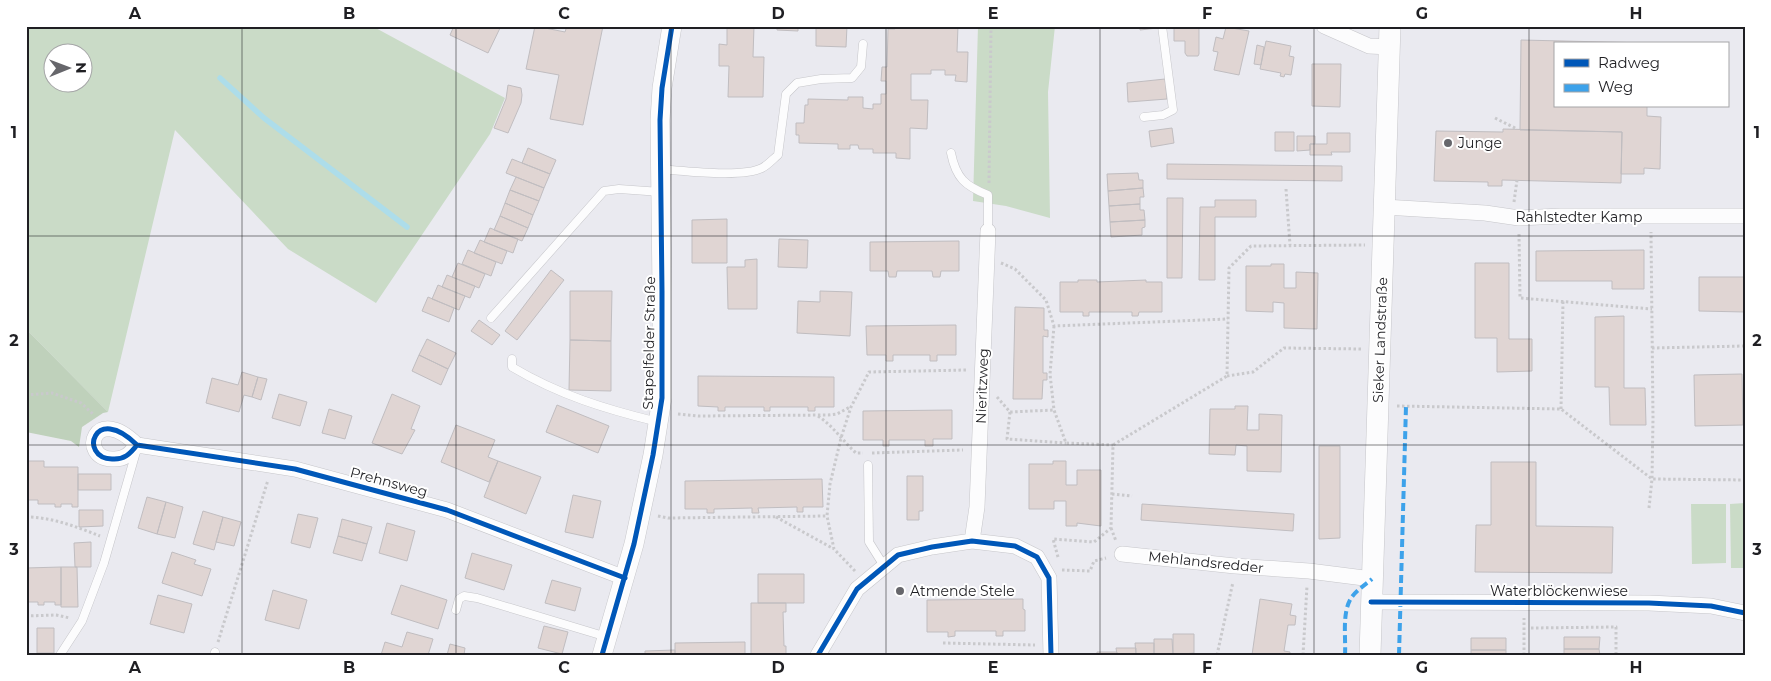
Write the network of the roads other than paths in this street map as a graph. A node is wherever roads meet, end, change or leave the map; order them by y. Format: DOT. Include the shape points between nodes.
graph roads {
  1 [pos="672,26"];
  2 [pos="1162,26"];
  3 [pos="1324,26"];
  4 [pos="1390,37"];
  5 [pos="863,44"];
  6 [pos="1144,117"];
  7 [pos="951,153"];
  8 [pos="660,169"];
  9 [pos="661,192"];
  10 [pos="1384,207"];
  11 [pos="1745,216"];
  12 [pos="988,231"];
  13 [pos="491,318"];
  14 [pos="512,359"];
  15 [pos="659,417"];
  16 [pos="138,445"];
  17 [pos="868,465"];
  18 [pos="972,541"];
  19 [pos="1122,554"];
  20 [pos="884,566"];
  21 [pos="625,578"];
  22 [pos="1372,579"];
  23 [pos="1372,602"];
  24 [pos="456,610"];
  25 [pos="1745,614"];
  26 [pos="607,637"];
  27 [pos="1051,650"];
  28 [pos="60,655"];
  29 [pos="602,655"];
  30 [pos="818,655"];
  31 [pos="1370,655"];
  1 -- 8 [label="street, Stapelfelder Straße" via="662,88"];
  2 -- 6 [label="lane" via="1173,110 1163,115"];
  3 -- 4 [label="street" via="1369,46"];
  4 -- 10 [label="main road, Sieker Landstraße"];
  5 -- 8 [label="lane" via="861,67 852,78 797,83 786,94 778,156 761,168 738,172"];
  7 -- 12 [label="lane" via="955,168 964,181 988,195"];
  8 -- 9 [label="street, Stapelfelder Straße"];
  9 -- 13 [label="lane" via="604,191"];
  9 -- 15 [label="street, Stapelfelder Straße" via="662,364"];
  10 -- 11 [label="street, Rahlstedter Kamp" via="1519,218"];
  10 -- 22 [label="main road, Sieker Landstraße"];
  12 -- 18 [label="street, Nieritzweg" via="977,508"];
  14 -- 15 [label="lane" via="512,367 579,400 610,410"];
  15 -- 21 [label="street, Stapelfelder Straße"];
  16 -- 16 [label="street, Prehnsweg" via="124,432 108,428 95,436 94,447 100,456 109,459 123,458"];
  16 -- 21 [label="street, Prehnsweg" via="295,469 447,510"];
  16 -- 28 [label="lane" via="104,563 82,621"];
  17 -- 20 [label="lane" via="868,542"];
  18 -- 20 [label="street" via="932,546 898,555"];
  18 -- 27 [label="street" via="1015,546 1037,557 1056,574"];
  19 -- 22 [label="street, Mehlandsredder"];
  20 -- 30 [label="street" via="857,589"];
  21 -- 26 [label="street, Stapelfelder Straße"];
  22 -- 23 [label="main road, Sieker Landstraße"];
  23 -- 25 [label="street, Waterblöckenwiese" via="1650,603 1711,606"];
  23 -- 31 [label="main road, Sieker Landstraße"];
  24 -- 26 [label="lane" via="459,599 464,596 477,598"];
  26 -- 29 [label="street, Stapelfelder Straße"];
}
